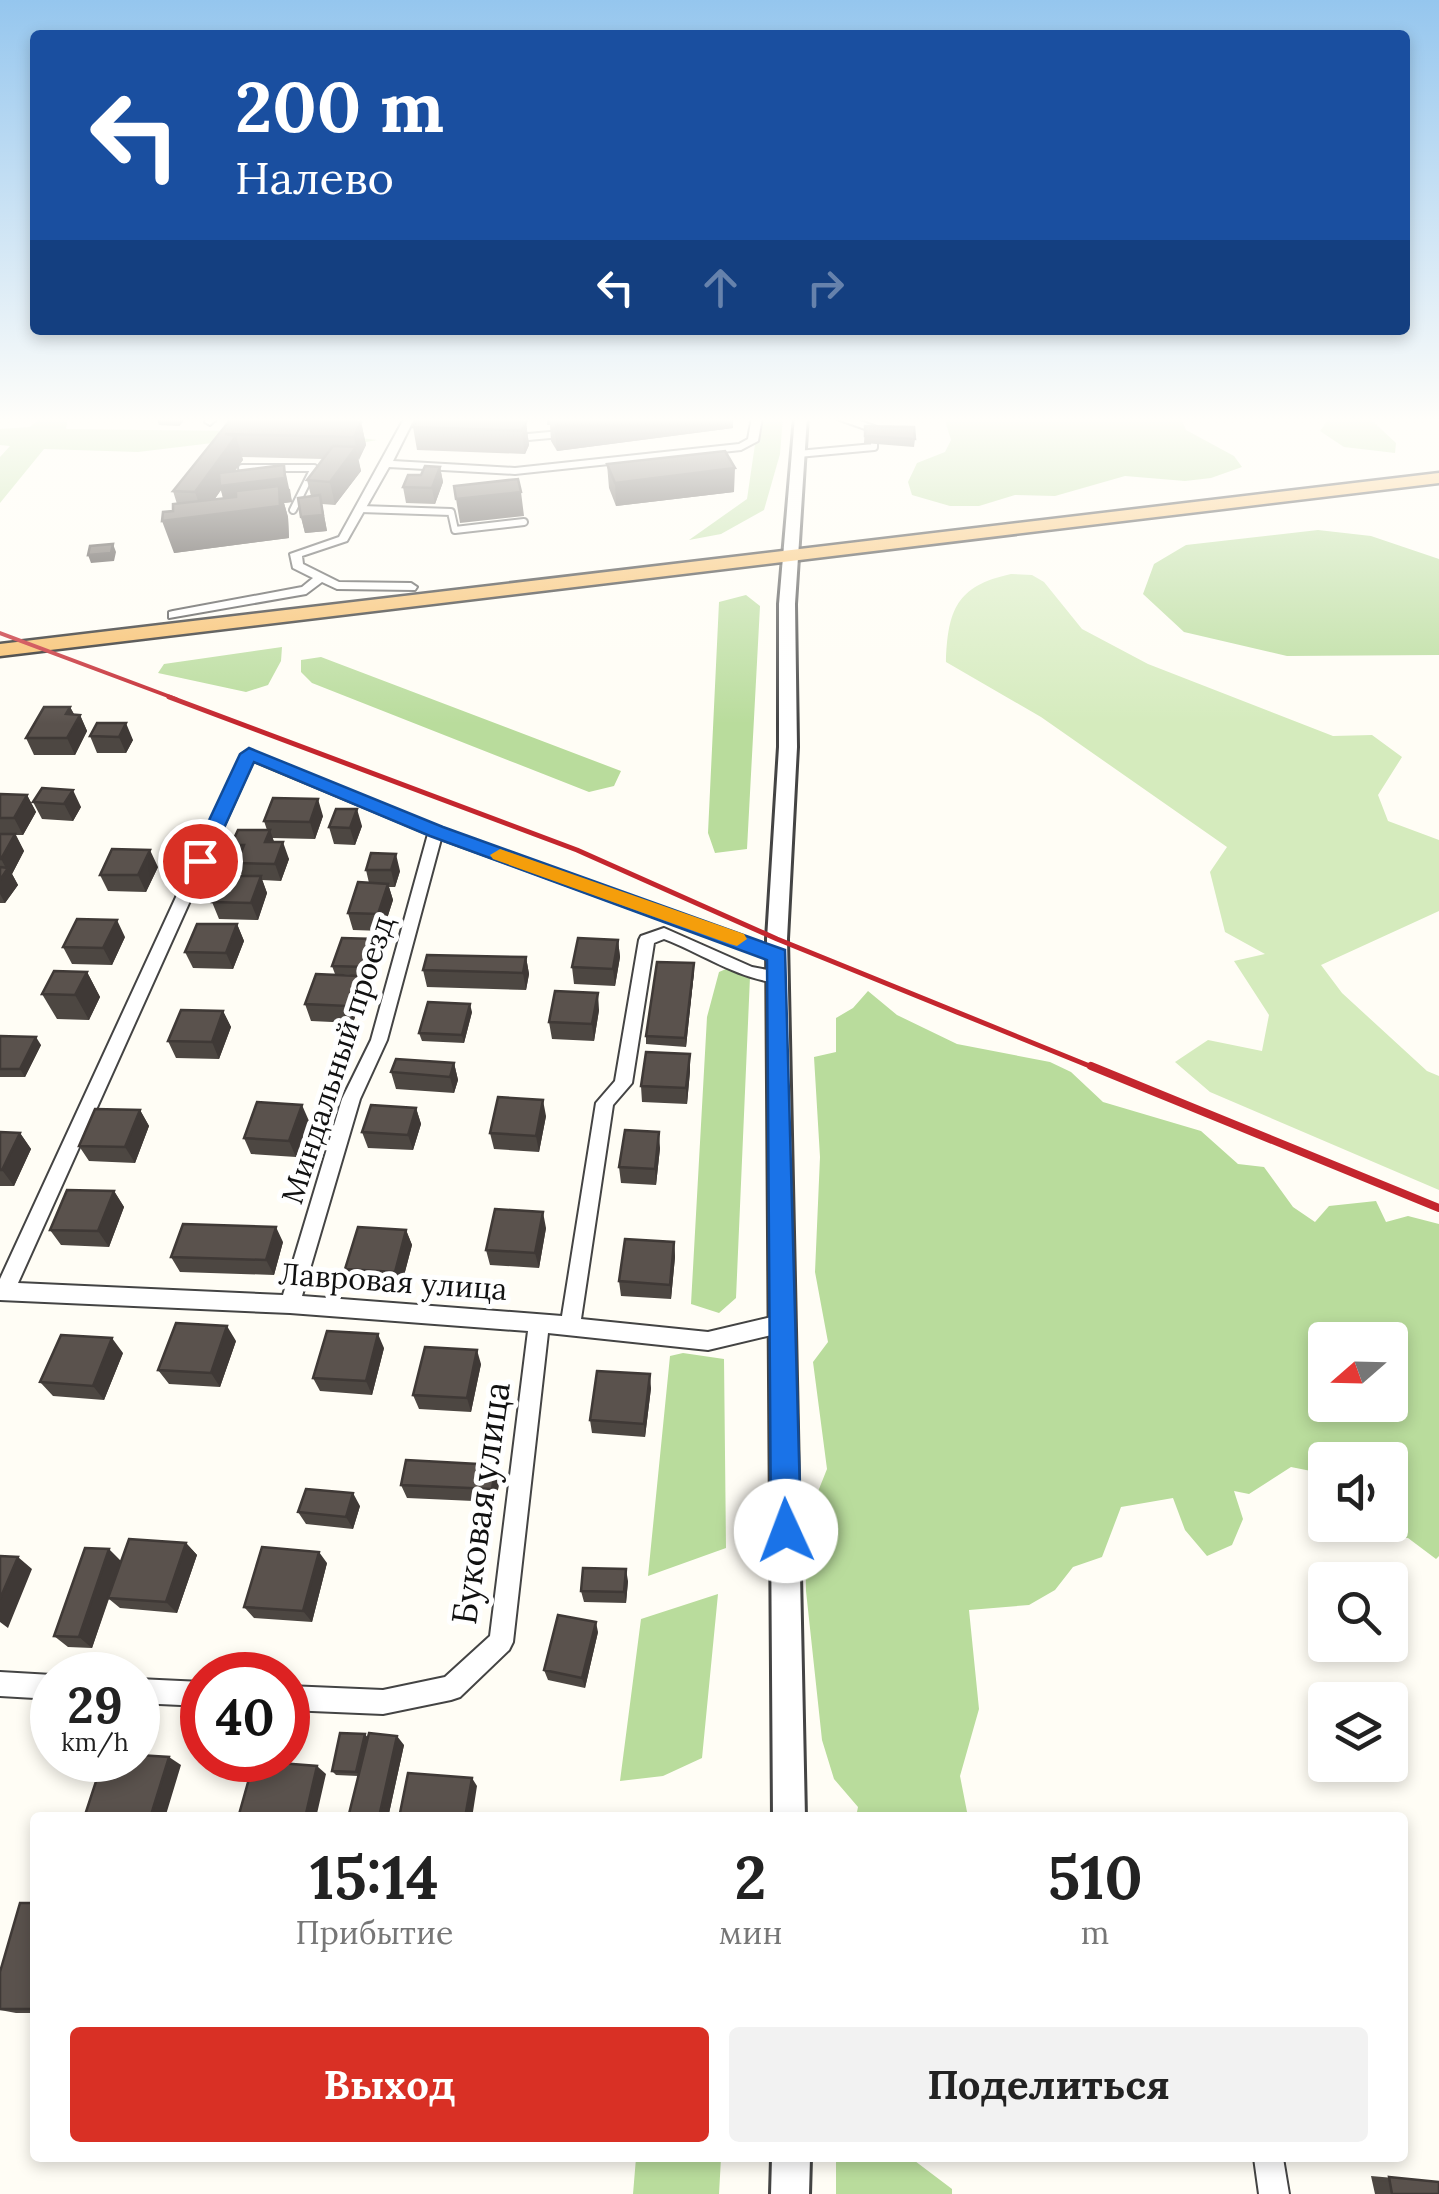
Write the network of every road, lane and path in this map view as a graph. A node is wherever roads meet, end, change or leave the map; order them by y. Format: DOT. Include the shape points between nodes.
graph roads {
  1 [pos="354,519"];
  2 [pos="453,519"];
  3 [pos="793,519"];
  4 [pos="1029,519"];
  5 [pos="1072,519"];
  6 [pos="524,522"];
  7 [pos="791,551"];
  8 [pos="318,580"];
  9 [pos="410,587"];
  10 [pos="173,615"];
  11 [pos="0,635"];
  12 [pos="0,650"];
  13 [pos="436,832"];
  14 [pos="778,956"];
  15 [pos="778,978"];
  16 [pos="2,1291"];
  17 [pos="290,1304"];
  18 [pos="540,1323"];
  19 [pos="780,1324"];
  20 [pos="570,1327"];
  21 [pos="0,1684"];
  22 [pos="30,1686"];
  23 [pos="310,1699"];
  24 [pos="788,1812"];
  25 [pos="791,2162"];
  26 [pos="1270,2162"];
  27 [pos="790,2194"];
  28 [pos="1274,2194"];
  1 -- 8 [label="street" via="343,540 296,554 297,566"];
  2 -- 6 [label="lane" via="456,530"];
  3 -- 7 [label="street"];
  4 -- 7 [label="highway"];
  5 -- 7 [label="highway"];
  7 -- 9 [label="highway"];
  7 -- 12 [label="highway"];
  7 -- 14 [label="street"];
  8 -- 9 [label="street"];
  8 -- 10 [label="street" via="306,590"];
  9 -- 10 [label="highway"];
  10 -- 11 [label="highway"];
  13 -- 14 [label="street"];
  13 -- 16 [label="street" via="249,754"];
  13 -- 17 [label="street, Миндальный проезд" via="380,1040 350,1099"];
  14 -- 15 [label="street"];
  15 -- 19 [label="street"];
  15 -- 20 [label="street" via="754,976 664,933 647,940 623,1083 605,1103"];
  16 -- 17 [label="street, Лавровая улица"];
  17 -- 18 [label="street, Лавровая улица"];
  18 -- 20 [label="street, Лавровая улица"];
  18 -- 23 [label="street, Буковая улица" via="501,1642 452,1688 384,1702"];
  19 -- 20 [label="street, Лавровая улица" via="708,1342"];
  19 -- 24 [label="street"];
  21 -- 22 [label="street"];
  25 -- 27 [label="street"];
  26 -- 28 [label="street"];
}
